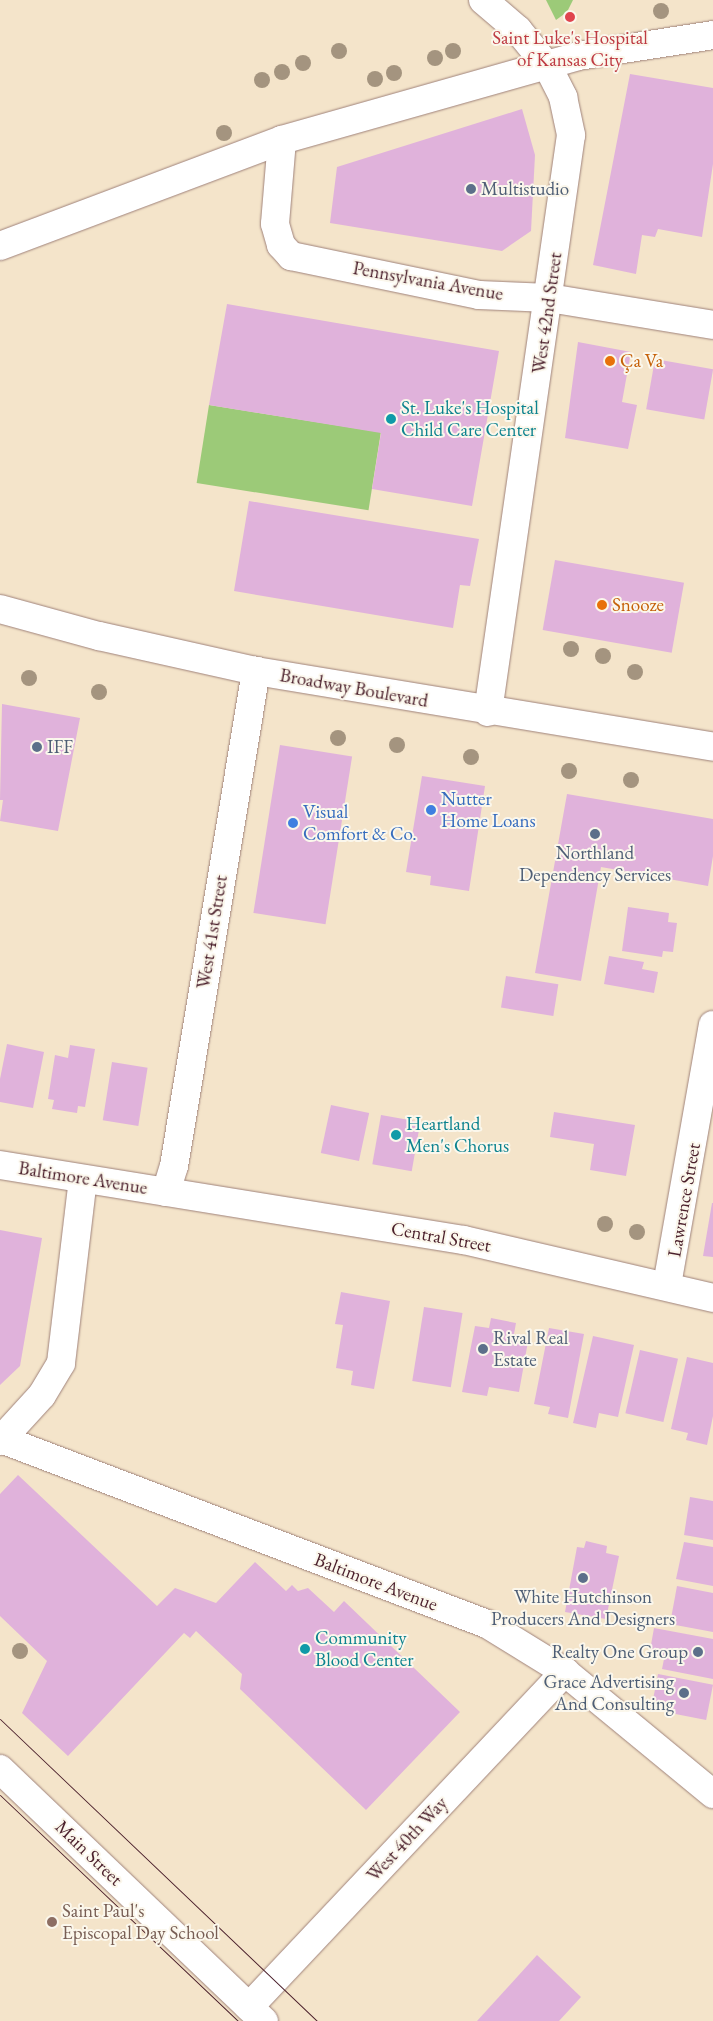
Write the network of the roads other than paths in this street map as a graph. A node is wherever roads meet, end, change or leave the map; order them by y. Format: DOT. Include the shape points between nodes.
graph roads {
  1 [pos="483,0"];
  2 [pos="713,35"];
  3 [pos="548,67"];
  4 [pos="282,140"];
  5 [pos="0,246"];
  6 [pos="549,298"];
  7 [pos="713,325"];
  8 [pos="0,609"];
  9 [pos="256,671"];
  10 [pos="488,712"];
  11 [pos="713,747"];
  12 [pos="713,1025"];
  13 [pos="708,1088"];
  14 [pos="0,1165"];
  15 [pos="82,1179"];
  16 [pos="166,1192"];
  17 [pos="667,1285"];
  18 [pos="713,1298"];
  19 [pos="1,1440"];
  20 [pos="565,1672"];
  21 [pos="0,1769"];
  22 [pos="713,1794"];
  23 [pos="257,2014"];
  1 -- 3 [label="street, West 42nd Street" via="518,30"];
  2 -- 3 [label="street" via="597,52"];
  3 -- 4 [label="street"];
  3 -- 6 [label="street, West 42nd Street" via="563,97 571,135"];
  4 -- 5 [label="street"];
  4 -- 6 [label="street, Pennsylvania Avenue" via="275,224 281,245 291,256 479,295"];
  6 -- 7 [label="street, Pennsylvania Avenue"];
  6 -- 10 [label="street, West 42nd Street"];
  8 -- 9 [label="street, Broadway Boulevard" via="99,636"];
  9 -- 10 [label="street, Broadway Boulevard"];
  9 -- 16 [label="street, West 41st Street" via="174,1166"];
  10 -- 11 [label="street, Broadway Boulevard"];
  12 -- 13 [label="street, Lawrence Street"];
  13 -- 17 [label="street, Lawrence Street"];
  14 -- 15 [label="street, Baltimore Avenue"];
  15 -- 16 [label="street, Baltimore Avenue"];
  15 -- 19 [label="street" via="61,1363 42,1395"];
  16 -- 17 [label="street, Central Street" via="464,1240"];
  17 -- 18 [label="street, Central Street"];
  19 -- 20 [label="street, Baltimore Avenue" via="487,1624"];
  20 -- 22 [label="street, Baltimore Avenue"];
  20 -- 23 [label="street, West 40th Way"];
  21 -- 23 [label="street, Main Street"];
}
